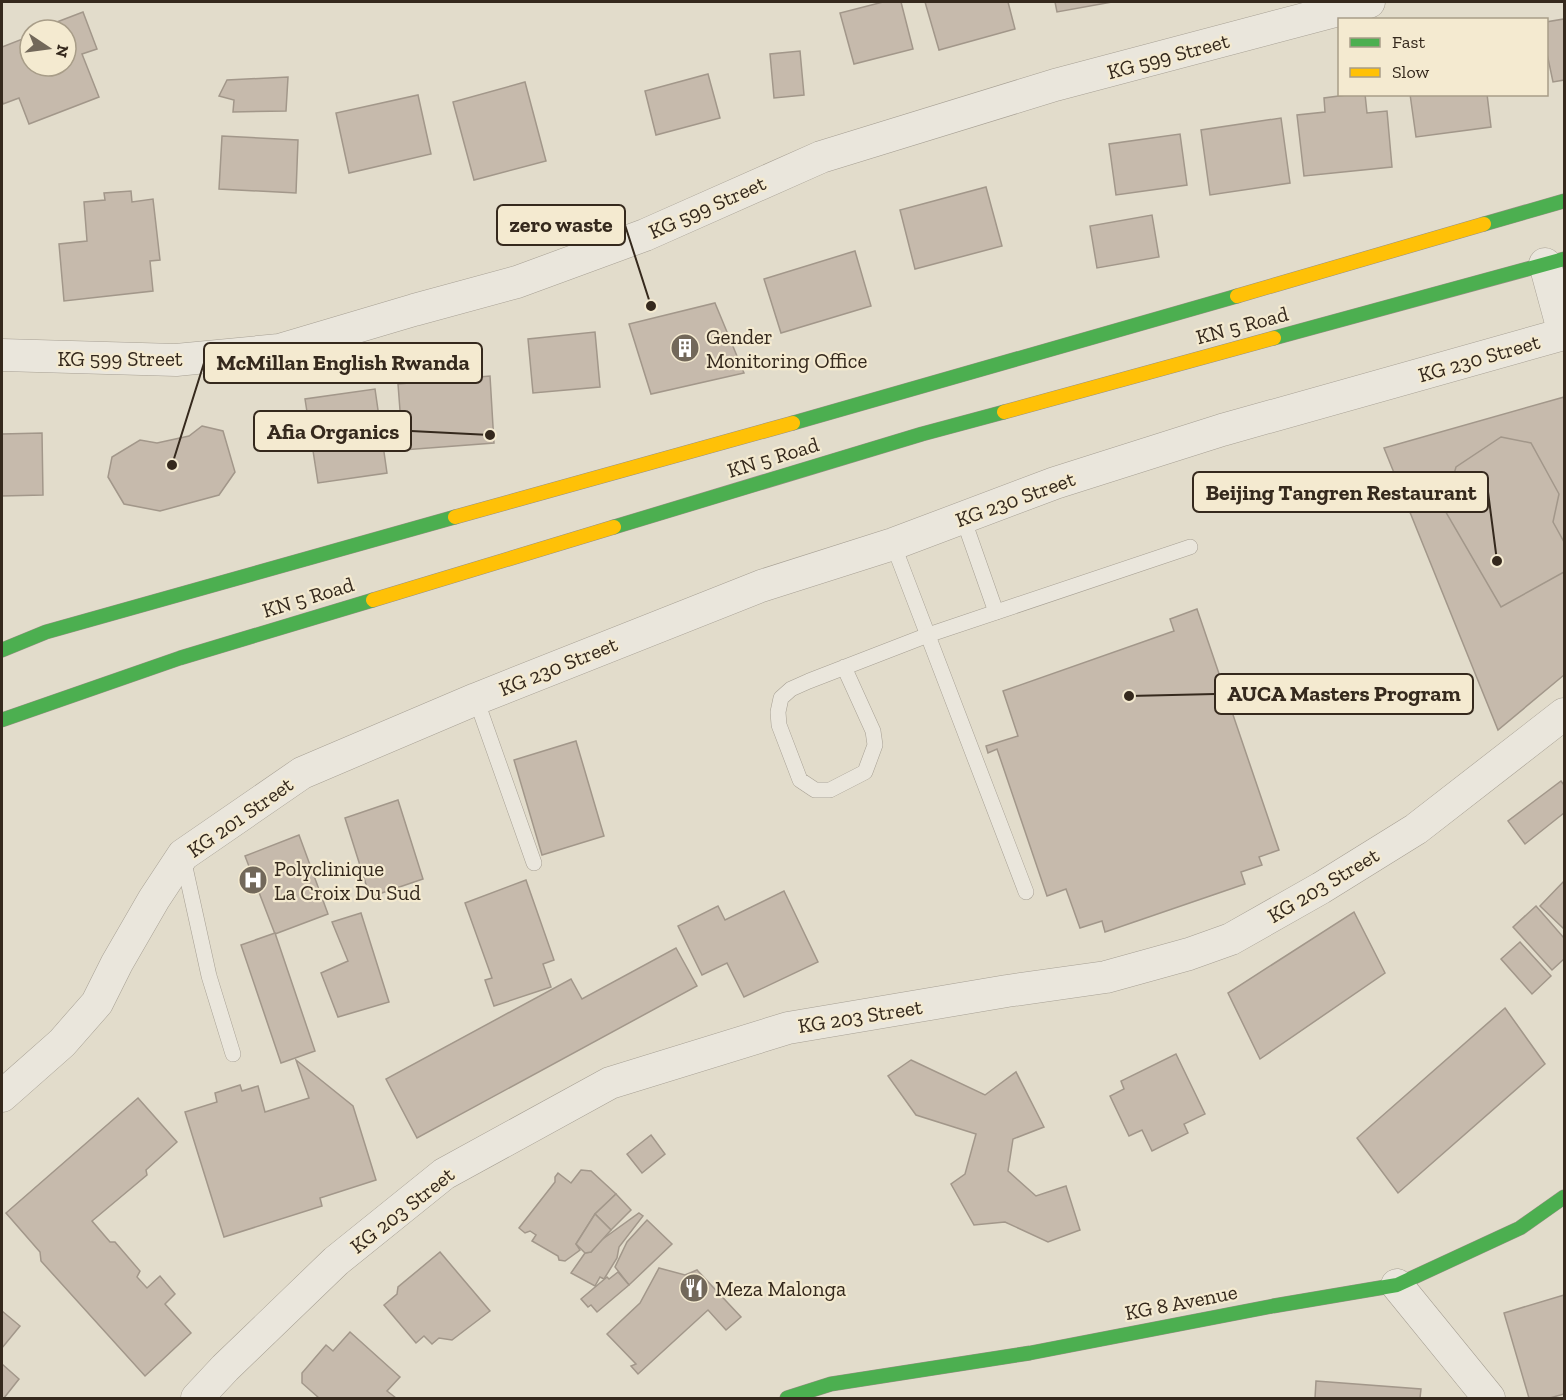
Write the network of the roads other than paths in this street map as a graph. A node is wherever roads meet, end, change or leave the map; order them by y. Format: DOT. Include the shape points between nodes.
graph roads {
  1 [pos="1370,2"];
  2 [pos="1336,6"];
  3 [pos="1564,201"];
  4 [pos="1555,261"];
  5 [pos="1564,334"];
  6 [pos="2,355"];
  7 [pos="963,518"];
  8 [pos="893,544"];
  9 [pos="1190,547"];
  10 [pos="996,612"];
  11 [pos="928,635"];
  12 [pos="2,650"];
  13 [pos="844,667"];
  14 [pos="476,699"];
  15 [pos="1564,714"];
  16 [pos="2,720"];
  17 [pos="183,855"];
  18 [pos="534,862"];
  19 [pos="1026,892"];
  20 [pos="233,1054"];
  21 [pos="2,1096"];
  22 [pos="1564,1197"];
  23 [pos="1397,1284"];
  24 [pos="197,1398"];
  25 [pos="787,1398"];
  26 [pos="1489,1398"];
  1 -- 2 [label="street, KG 599 Street"];
  2 -- 6 [label="street, KG 599 Street" via="821,157 645,235 517,282 279,350 177,360"];
  3 -- 12 [label="main road, KN 5 Road" via="952,378 46,632"];
  4 -- 5 [label="street"];
  4 -- 16 [label="main road, KN 5 Road" via="922,434 180,658"];
  5 -- 7 [label="street, KG 230 Street" via="1222,430 1055,483"];
  7 -- 8 [label="street, KG 230 Street"];
  7 -- 10 [label="lane"];
  8 -- 11 [label="lane"];
  8 -- 14 [label="street, KG 230 Street" via="761,586"];
  9 -- 10 [label="lane"];
  10 -- 11 [label="lane"];
  11 -- 13 [label="lane"];
  11 -- 19 [label="lane"];
  13 -- 13 [label="lane" via="791,689 782,698 778,712 778,725 800,780 815,790 830,790 865,772 875,745 873,731"];
  14 -- 17 [label="street, KG 201 Street" via="302,773"];
  14 -- 18 [label="lane"];
  15 -- 24 [label="street, KG 203 Street" via="1416,829 1232,939 1106,977 788,1028 610,1083 444,1174 336,1261"];
  17 -- 20 [label="lane" via="209,976"];
  17 -- 21 [label="street, KG 201 Street" via="97,1003 62,1043"];
  22 -- 23 [label="main road, KG 8 Avenue" via="1520,1228"];
  23 -- 25 [label="main road, KG 8 Avenue" via="1030,1353 831,1384"];
  23 -- 26 [label="street"];
}
